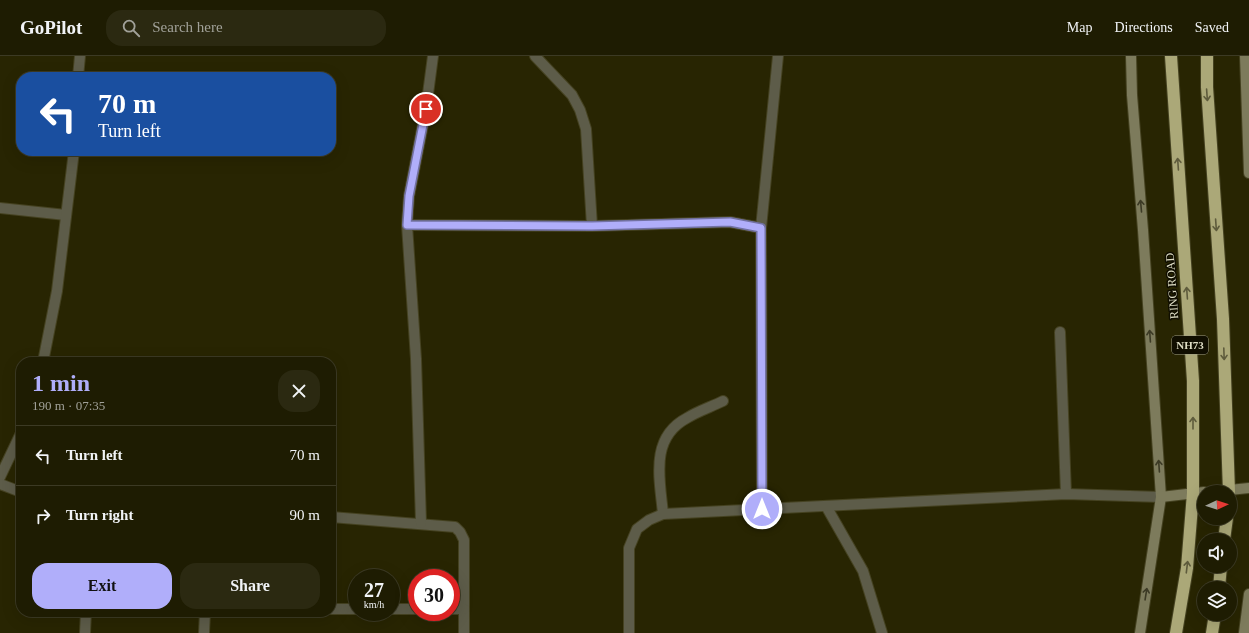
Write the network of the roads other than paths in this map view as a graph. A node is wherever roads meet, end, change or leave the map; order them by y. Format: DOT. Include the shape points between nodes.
graph roads {
  1 [pos="80,56"];
  2 [pos="433,56"];
  3 [pos="778,56"];
  4 [pos="1131,56"];
  5 [pos="1171,56"];
  6 [pos="1206,56"];
  7 [pos="1245,56"];
  8 [pos="539,58"];
  9 [pos="78,72"];
  10 [pos="73,156"];
  11 [pos="1249,173"];
  12 [pos="0,208"];
  13 [pos="66,215"];
  14 [pos="407,225"];
  15 [pos="592,226"];
  16 [pos="761,228"];
  17 [pos="1060,332"];
  18 [pos="44,357"];
  19 [pos="723,401"];
  20 [pos="16,443"];
  21 [pos="0,477"];
  22 [pos="0,484"];
  23 [pos="1198,485"];
  24 [pos="1230,485"];
  25 [pos="1249,488"];
  26 [pos="16,490"];
  27 [pos="1237,490"];
  28 [pos="1197,493"];
  29 [pos="1066,494"];
  30 [pos="1161,497"];
  31 [pos="1197,500"];
  32 [pos="826,506"];
  33 [pos="762,509"];
  34 [pos="663,514"];
  35 [pos="336,517"];
  36 [pos="421,524"];
  37 [pos="1249,594"];
  38 [pos="336,608"];
  39 [pos="348,609"];
  40 [pos="460,609"];
  41 [pos="464,609"];
  42 [pos="86,617"];
  43 [pos="205,617"];
  44 [pos="1214,621"];
  45 [pos="85,633"];
  46 [pos="204,633"];
  47 [pos="464,633"];
  48 [pos="629,633"];
  49 [pos="882,633"];
  50 [pos="1140,633"];
  51 [pos="1176,633"];
  52 [pos="1212,633"];
  53 [pos="1244,633"];
  1 -- 9 [label="street"];
  2 -- 14 [label="street" via="426,109 409,196"];
  3 -- 16 [label="street"];
  30 -- 4 [label="street, one-way"];
  23 -- 5 [label="highway, RING ROAD / NH73, one-way"];
  6 -- 24 [label="highway, NH73, one-way" via="1223,319"];
  7 -- 11 [label="street"];
  8 -- 15 [label="street" via="572,95 586,128"];
  10 -- 13 [label="street"];
  12 -- 13 [label="street"];
  13 -- 18 [label="street" via="57,291"];
  14 -- 15 [label="street"];
  14 -- 36 [label="street" via="416,358"];
  15 -- 16 [label="street" via="730,222"];
  16 -- 33 [label="street"];
  17 -- 29 [label="street"];
  19 -- 34 [label="street" via="686,418 672,429 662,444 659,458"];
  20 -- 21 [label="street"];
  22 -- 26 [label="street"];
  25 -- 27 [label="street"];
  28 -- 30 [label="street"];
  29 -- 30 [label="street"];
  29 -- 32 [label="street"];
  50 -- 30 [label="street, one-way"];
  51 -- 31 [label="highway, RING ROAD / NH73, one-way"];
  32 -- 33 [label="street"];
  32 -- 49 [label="street" via="863,571"];
  33 -- 34 [label="street"];
  34 -- 48 [label="street" via="637,529 629,548"];
  35 -- 36 [label="street"];
  36 -- 41 [label="street" via="455,527 460,532 464,540"];
  37 -- 53 [label="street"];
  38 -- 39 [label="street"];
  40 -- 41 [label="street"];
  41 -- 47 [label="street"];
  42 -- 45 [label="street"];
  43 -- 46 [label="street"];
  44 -- 52 [label="highway"];
}
